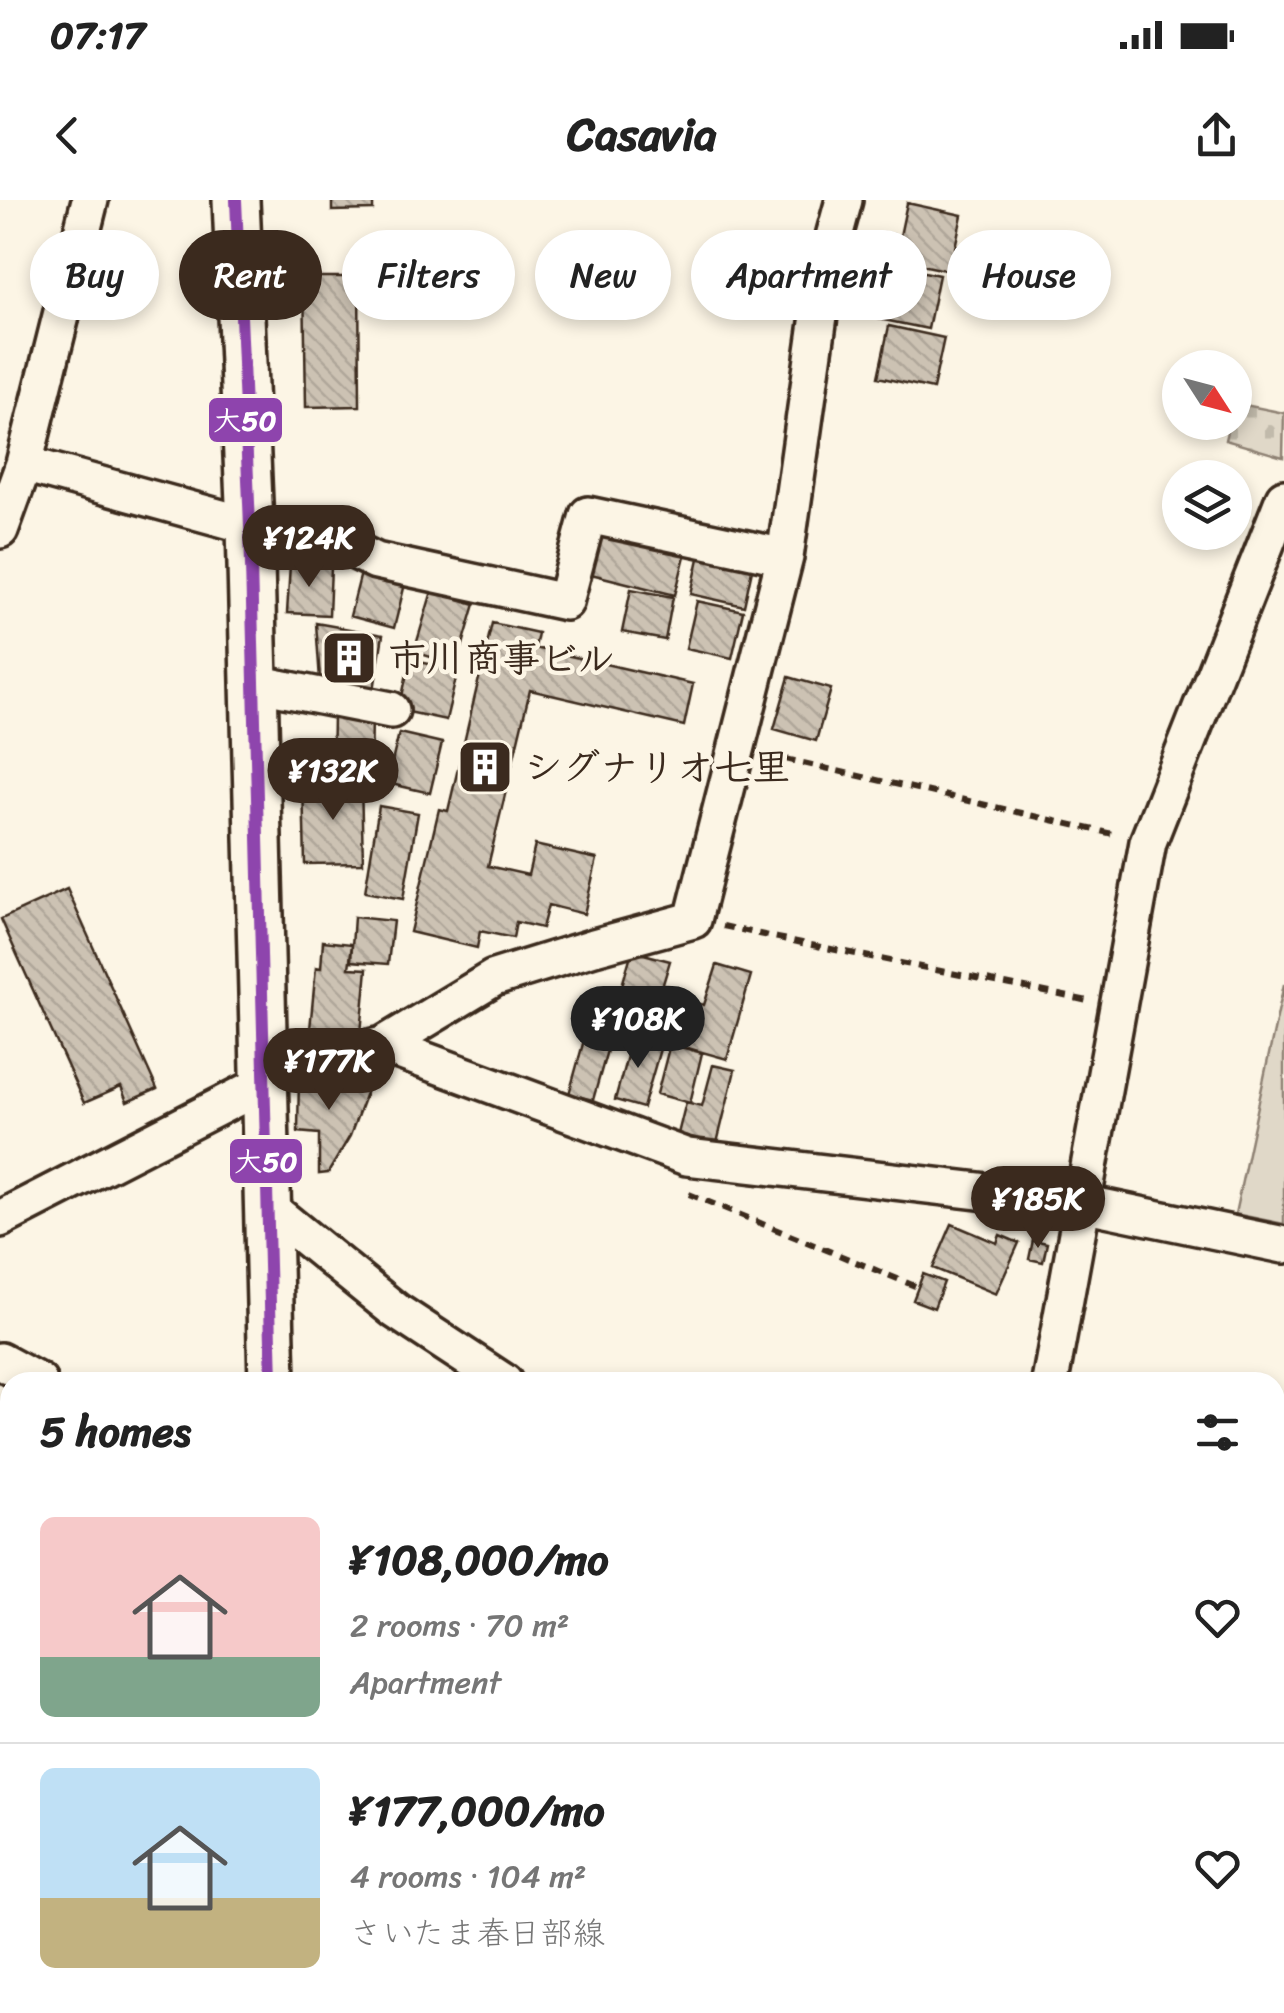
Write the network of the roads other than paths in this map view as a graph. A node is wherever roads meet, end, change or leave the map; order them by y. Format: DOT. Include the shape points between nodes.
graph roads {
  1 [pos="90,200"];
  2 [pos="236,200"];
  3 [pos="844,200"];
  4 [pos="24,464"];
  5 [pos="1284,498"];
  6 [pos="250,526"];
  7 [pos="0,530"];
  8 [pos="785,558"];
  9 [pos="254,683"];
  10 [pos="391,710"];
  11 [pos="382,1045"];
  12 [pos="264,1069"];
  13 [pos="1082,1203"];
  14 [pos="267,1218"];
  15 [pos="0,1219"];
  16 [pos="1284,1246"];
  17 [pos="272,1372"];
  18 [pos="489,1372"];
  19 [pos="1052,1372"];
  1 -- 4 [label="street"];
  2 -- 6 [label="main road"];
  3 -- 8 [label="street" via="826,266"];
  4 -- 6 [label="street"];
  4 -- 7 [label="street"];
  5 -- 13 [label="street" via="1148,842"];
  6 -- 8 [label="street" via="566,602 588,515"];
  6 -- 9 [label="main road"];
  8 -- 11 [label="street" via="694,920 494,978"];
  9 -- 10 [label="street"];
  9 -- 12 [label="main road"];
  11 -- 12 [label="street"];
  11 -- 13 [label="street" via="687,1156"];
  12 -- 14 [label="main road"];
  12 -- 15 [label="street"];
  13 -- 16 [label="street"];
  13 -- 19 [label="street"];
  14 -- 17 [label="main road"];
  14 -- 18 [label="street" via="279,1216 396,1311"];
}
